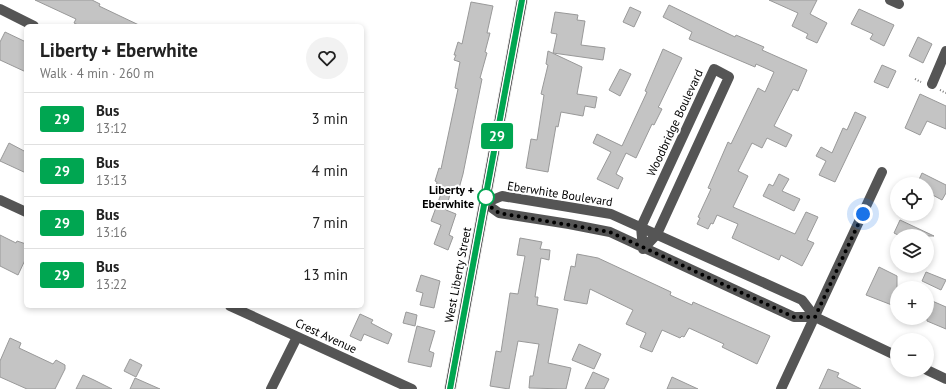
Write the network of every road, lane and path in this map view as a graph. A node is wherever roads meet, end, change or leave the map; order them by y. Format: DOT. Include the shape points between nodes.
graph roads {
  1 [pos="522,0"];
  2 [pos="0,9"];
  3 [pos="30,24"];
  4 [pos="946,51"];
  5 [pos="932,84"];
  6 [pos="882,172"];
  7 [pos="0,200"];
  8 [pos="485,203"];
  9 [pos="24,211"];
  10 [pos="641,227"];
  11 [pos="656,234"];
  12 [pos="643,249"];
  13 [pos="234,308"];
  14 [pos="815,317"];
  15 [pos="297,336"];
  16 [pos="890,353"];
  17 [pos="934,373"];
  18 [pos="946,379"];
  19 [pos="271,389"];
  20 [pos="412,389"];
  21 [pos="450,389"];
  22 [pos="781,389"];
  1 -- 8 [label="main road, West Liberty Street"];
  2 -- 3 [label="street"];
  4 -- 5 [label="street"];
  6 -- 14 [label="street"];
  7 -- 9 [label="street"];
  8 -- 10 [label="street, Eberwhite Boulevard" via="502,196 544,202 611,214"];
  8 -- 12 [label="street, Eberwhite Boulevard" via="499,213 610,232"];
  8 -- 21 [label="main road, West Liberty Street"];
  10 -- 11 [label="street, Eberwhite Boulevard"];
  10 -- 11 [label="street, Woodbridge Boulevard" via="714,69 729,77"];
  10 -- 12 [label="street, Woodbridge Boulevard"];
  11 -- 12 [label="street, Woodbridge Boulevard"];
  11 -- 14 [label="street, Eberwhite Boulevard" via="802,300"];
  12 -- 14 [label="street, Eberwhite Boulevard" via="794,317"];
  13 -- 15 [label="street, Crest Avenue"];
  14 -- 16 [label="street, Eberwhite Boulevard"];
  14 -- 22 [label="street"];
  15 -- 19 [label="street"];
  15 -- 20 [label="street, Crest Avenue"];
  17 -- 18 [label="street"];
}
